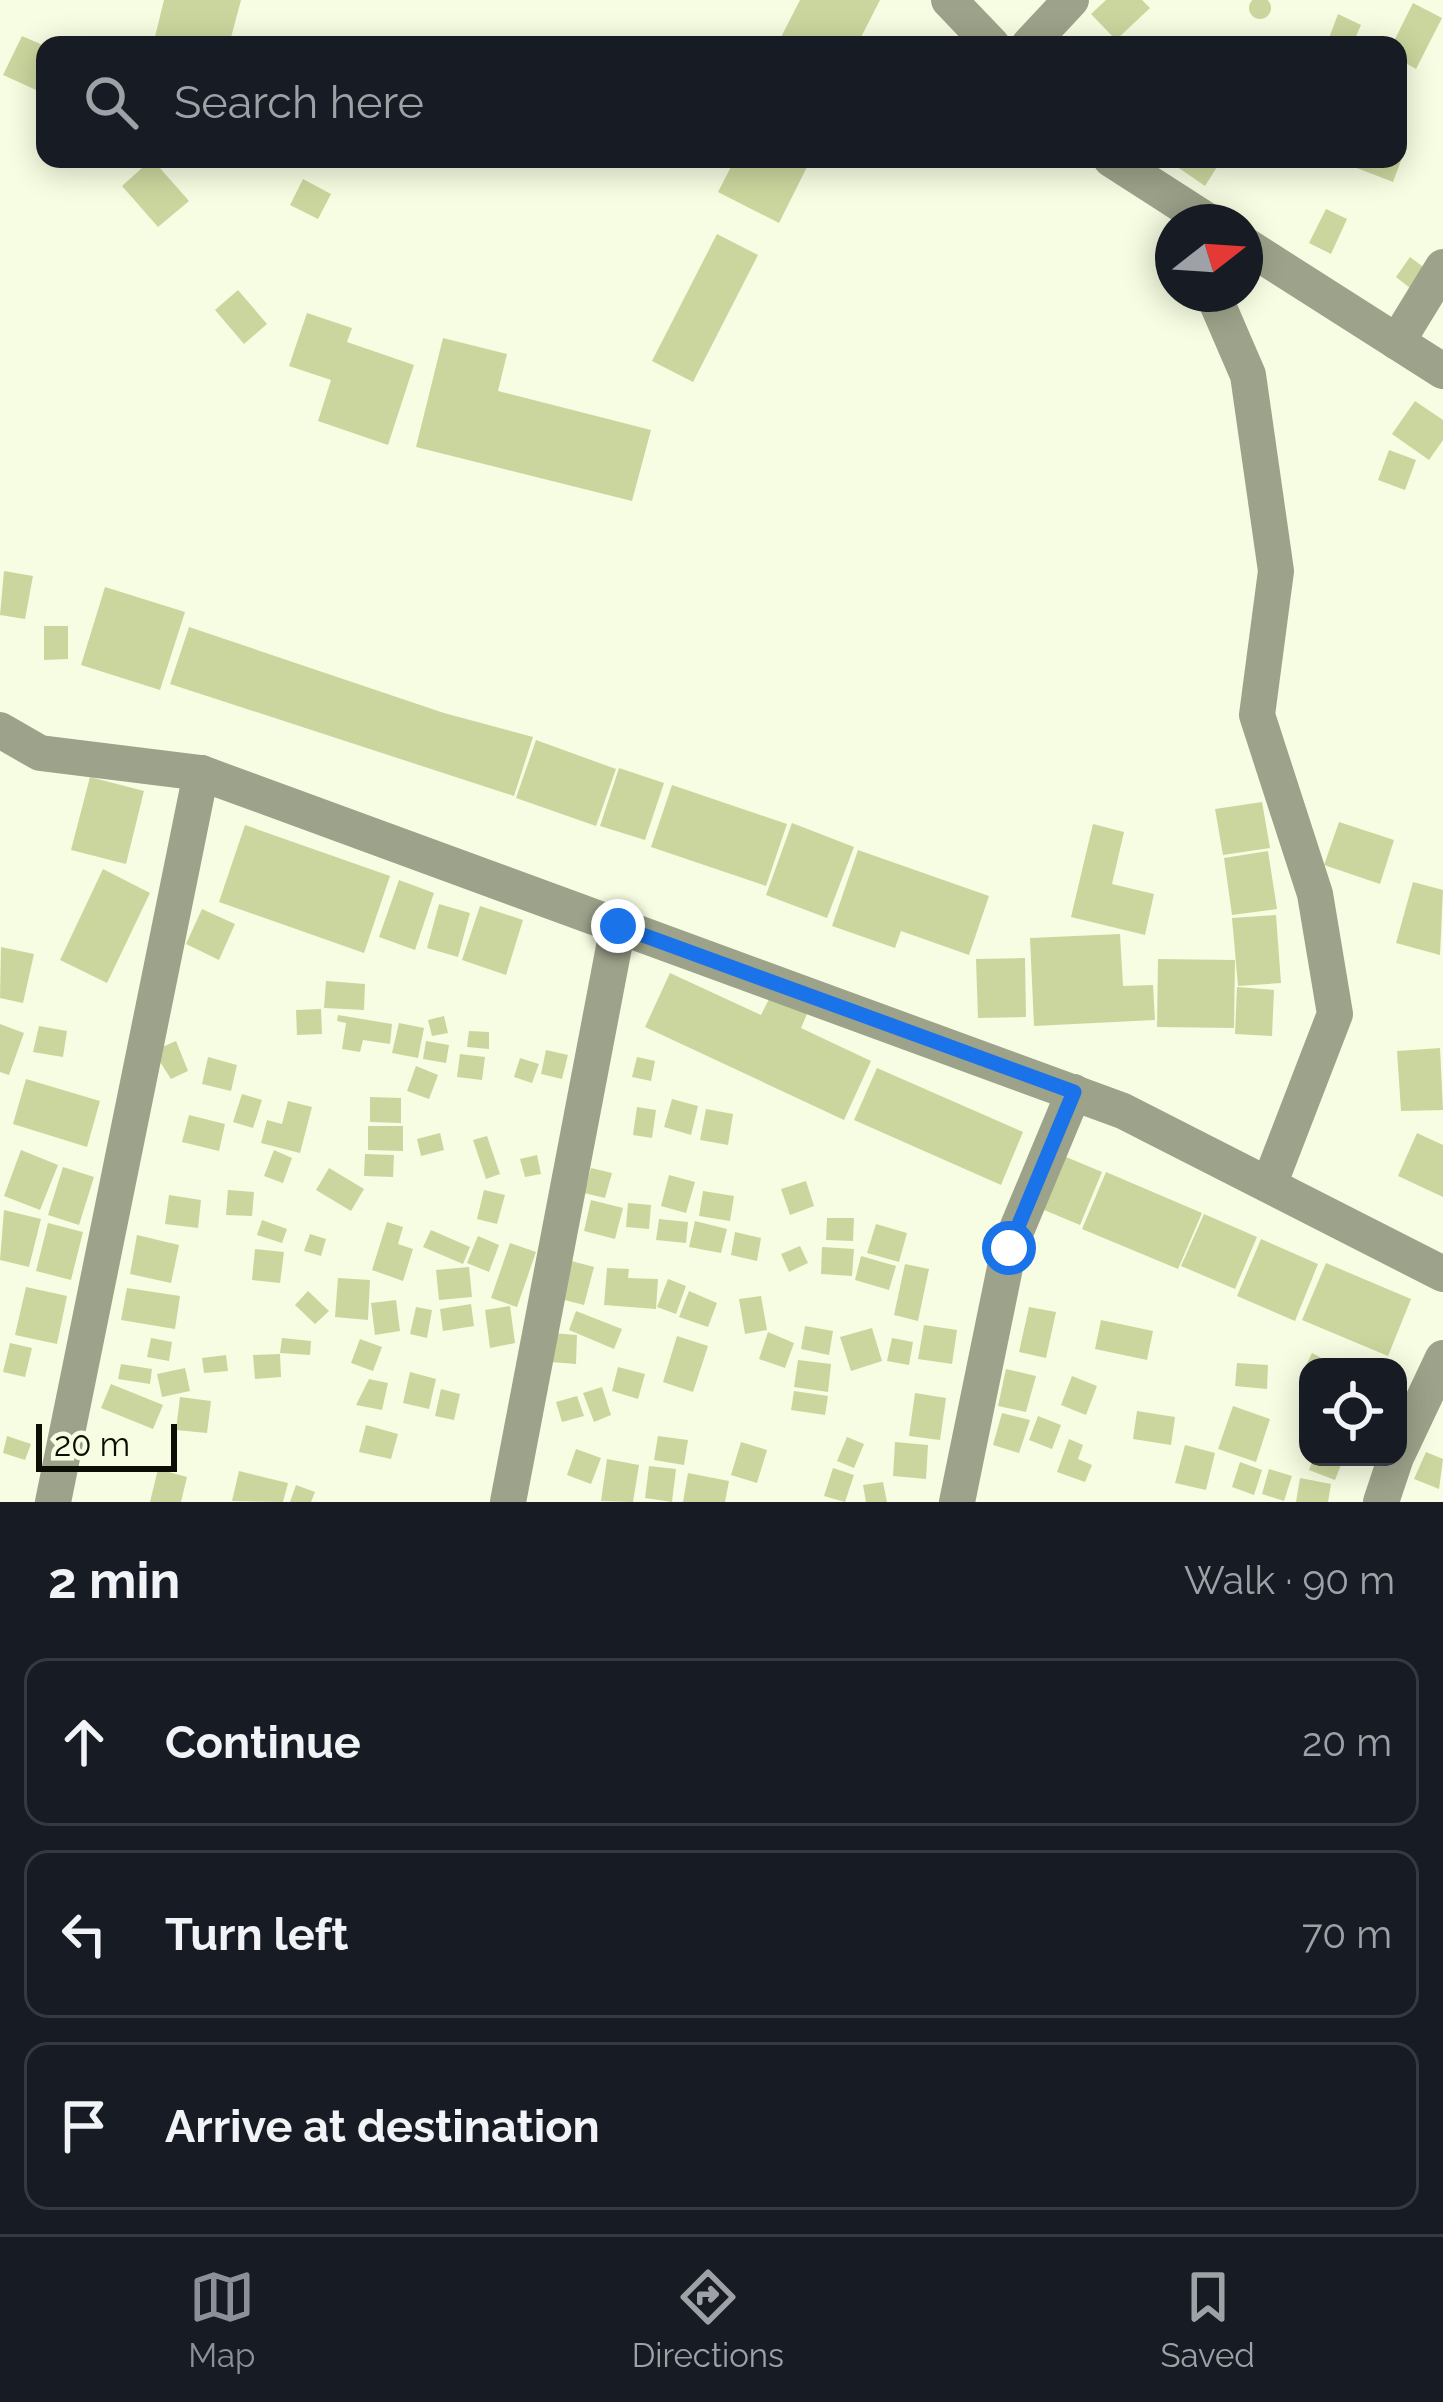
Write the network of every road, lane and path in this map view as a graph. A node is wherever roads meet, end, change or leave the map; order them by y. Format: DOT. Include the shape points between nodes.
graph roads {
  1 [pos="949,0"];
  2 [pos="1071,0"];
  3 [pos="983,36"];
  4 [pos="1037,36"];
  5 [pos="1122,168"];
  6 [pos="1168,204"];
  7 [pos="1263,256"];
  8 [pos="1443,267"];
  9 [pos="1221,312"];
  10 [pos="1397,342"];
  11 [pos="1443,371"];
  12 [pos="0,730"];
  13 [pos="201,773"];
  14 [pos="618,926"];
  15 [pos="1074,1092"];
  16 [pos="1269,1185"];
  17 [pos="1443,1274"];
  18 [pos="1443,1358"];
  19 [pos="1407,1434"];
  20 [pos="1393,1466"];
  21 [pos="52,1502"];
  22 [pos="508,1502"];
  23 [pos="957,1502"];
  24 [pos="1381,1502"];
  1 -- 3 [label="street"];
  2 -- 4 [label="street"];
  5 -- 6 [label="street"];
  7 -- 10 [label="street"];
  8 -- 10 [label="street"];
  9 -- 16 [label="street" via="1248,375 1276,571 1257,716 1315,894 1335,1014"];
  10 -- 11 [label="street"];
  12 -- 13 [label="street" via="40,753"];
  13 -- 14 [label="street"];
  13 -- 21 [label="street"];
  14 -- 15 [label="street"];
  14 -- 22 [label="street"];
  15 -- 16 [label="street"];
  15 -- 23 [label="street" via="1009,1248"];
  16 -- 17 [label="street"];
  18 -- 19 [label="street"];
  20 -- 24 [label="street"];
}
